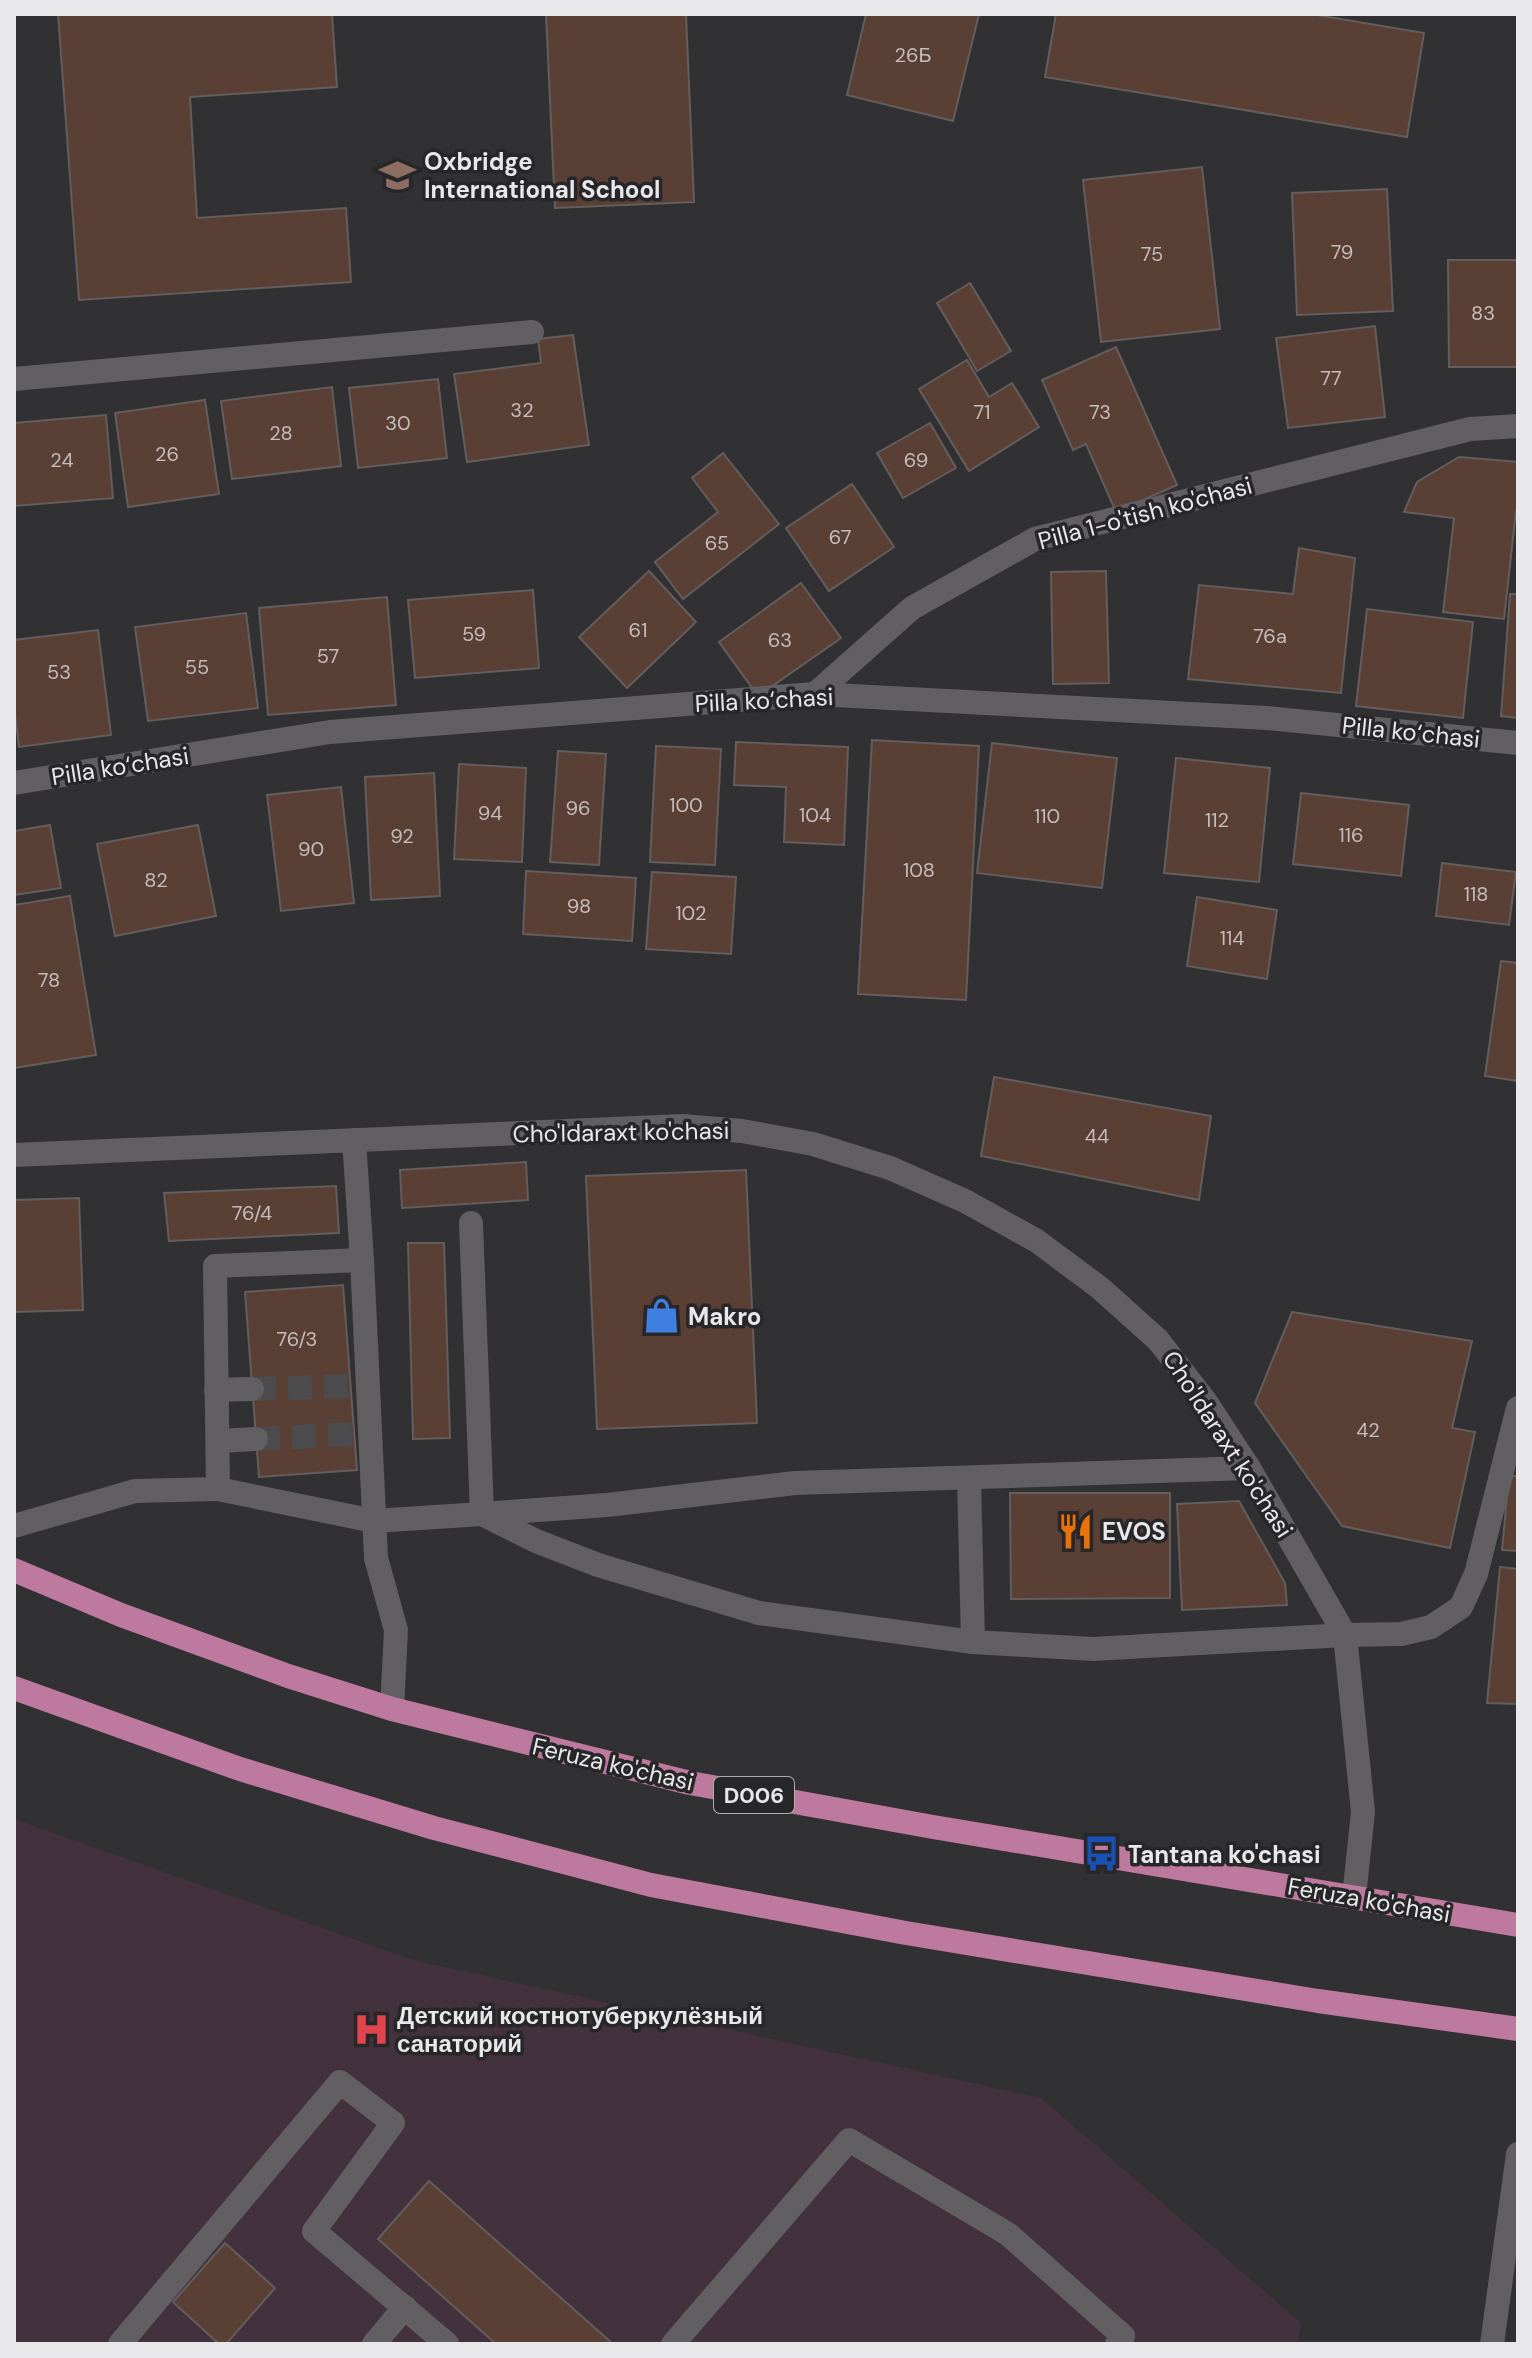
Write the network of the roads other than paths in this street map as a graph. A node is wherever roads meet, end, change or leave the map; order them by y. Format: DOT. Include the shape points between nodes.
graph roads {
  1 [pos="532,332"];
  2 [pos="14,379"];
  3 [pos="1518,426"];
  4 [pos="815,694"];
  5 [pos="1518,743"];
  6 [pos="14,783"];
  7 [pos="354,1140"];
  8 [pos="14,1155"];
  9 [pos="471,1223"];
  10 [pos="362,1260"];
  11 [pos="252,1389"];
  12 [pos="216,1390"];
  13 [pos="1518,1408"];
  14 [pos="256,1439"];
  15 [pos="218,1441"];
  16 [pos="1249,1468"];
  17 [pos="969,1478"];
  18 [pos="218,1489"];
  19 [pos="482,1514"];
  20 [pos="374,1521"];
  21 [pos="14,1526"];
  22 [pos="14,1570"];
  23 [pos="1345,1635"];
  24 [pos="973,1642"];
  25 [pos="14,1688"];
  26 [pos="392,1709"];
  27 [pos="1354,1897"];
  28 [pos="1518,1925"];
  29 [pos="1518,2029"];
  30 [pos="1518,2154"];
  31 [pos="405,2307"];
  32 [pos="120,2344"];
  33 [pos="374,2344"];
  34 [pos="447,2344"];
  35 [pos="673,2344"];
  36 [pos="1117,2344"];
  37 [pos="1492,2344"];
  1 -- 2 [label="street"];
  3 -- 4 [label="street, Pilla 1-o'tish ko'chasi" via="1470,429 1035,539 912,608"];
  4 -- 5 [label="street, Pilla ko‘chasi" via="1267,718"];
  4 -- 6 [label="street, Pilla ko‘chasi" via="330,732"];
  7 -- 8 [label="street, Cho'ldaraxt ko'chasi"];
  7 -- 10 [label="street"];
  7 -- 16 [label="street, Cho'ldaraxt ko'chasi" via="682,1126 813,1144 890,1168 1037,1241 1100,1288 1158,1340"];
  9 -- 19 [label="street"];
  10 -- 12 [label="street" via="215,1266"];
  10 -- 20 [label="street" via="359,1386"];
  11 -- 12 [label="street"];
  12 -- 15 [label="street"];
  13 -- 23 [label="street" via="1476,1574 1461,1607 1431,1627 1401,1634"];
  14 -- 15 [label="street"];
  15 -- 18 [label="street"];
  16 -- 17 [label="street"];
  16 -- 23 [label="street, Cho'ldaraxt ko'chasi"];
  17 -- 19 [label="street" via="795,1483"];
  17 -- 24 [label="street"];
  18 -- 20 [label="street"];
  18 -- 21 [label="street" via="135,1491"];
  19 -- 20 [label="street"];
  19 -- 24 [label="street" via="598,1565 759,1613"];
  20 -- 26 [label="street" via="376,1558 396,1630"];
  22 -- 26 [label="main road, Feruza ko'chasi / D006" via="121,1615"];
  23 -- 24 [label="street" via="1093,1649"];
  23 -- 27 [label="street, Cho'ldaraxt ko'chasi" via="1363,1812"];
  25 -- 29 [label="main road" via="240,1769 434,1828 651,1885 936,1938"];
  26 -- 27 [label="main road, Feruza ko'chasi / D006" via="690,1783"];
  27 -- 28 [label="main road, Feruza ko'chasi / D006"];
  30 -- 37 [label="street"];
  31 -- 32 [label="street" via="314,2231 393,2123 340,2082"];
  31 -- 33 [label="street"];
  31 -- 34 [label="street"];
  35 -- 36 [label="street" via="849,2140 1008,2234 1123,2336"];
}
